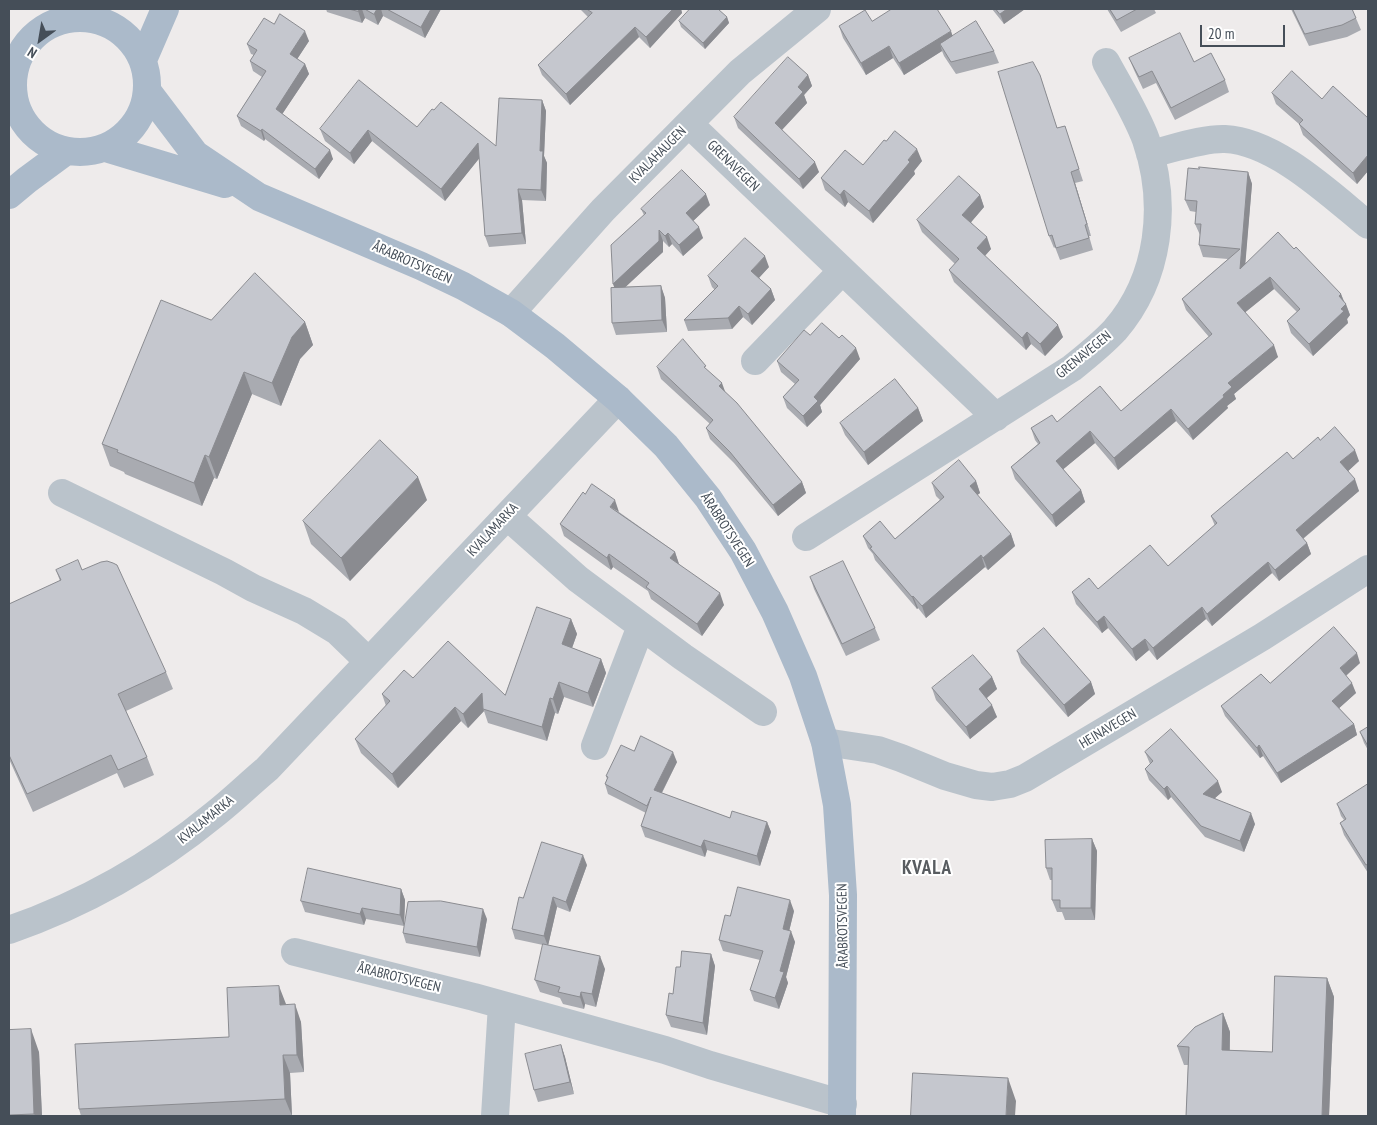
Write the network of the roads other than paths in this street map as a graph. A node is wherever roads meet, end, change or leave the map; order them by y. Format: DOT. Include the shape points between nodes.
graph roads {
  1 [pos="165,9"];
  2 [pos="817,9"];
  3 [pos="92,13"];
  4 [pos="143,60"];
  5 [pos="1106,62"];
  6 [pos="148,92"];
  7 [pos="11,108"];
  8 [pos="688,124"];
  9 [pos="106,148"];
  10 [pos="65,152"];
  11 [pos="1150,154"];
  12 [pos="249,191"];
  13 [pos="9,195"];
  14 [pos="1368,225"];
  15 [pos="842,271"];
  16 [pos="510,313"];
  17 [pos="755,361"];
  18 [pos="618,399"];
  19 [pos="996,417"];
  20 [pos="62,494"];
  21 [pos="507,516"];
  22 [pos="806,537"];
  23 [pos="1368,569"];
  24 [pos="641,626"];
  25 [pos="368,662"];
  26 [pos="763,712"];
  27 [pos="825,742"];
  28 [pos="595,746"];
  29 [pos="9,930"];
  30 [pos="295,952"];
  31 [pos="502,1005"];
  32 [pos="843,1110"];
  33 [pos="495,1116"];
  1 -- 4 [label="main road"];
  2 -- 8 [label="street, KVALAHAUGEN" via="740,72"];
  3 -- 4 [label="main road" via="130,39"];
  3 -- 7 [label="main road" via="45,27 28,41 17,59"];
  4 -- 6 [label="main road"];
  5 -- 11 [label="street, GRENAVEGEN" via="1131,108"];
  6 -- 9 [label="main road" via="141,115 127,135"];
  6 -- 12 [label="main road, ÅRABROTSVEGEN" via="196,154"];
  7 -- 10 [label="main road" via="42,142"];
  8 -- 15 [label="street, GRENAVEGEN"];
  8 -- 16 [label="street, KVALAHAUGEN" via="602,210"];
  9 -- 10 [label="main road" via="86,153"];
  9 -- 12 [label="main road, ÅRABROTSVEGEN"];
  10 -- 13 [label="main road"];
  11 -- 14 [label="street" via="1225,139 1251,144 1281,158"];
  11 -- 19 [label="street, GRENAVEGEN" via="1158,206 1156,242 1148,275 1133,305 1115,330 1072,368"];
  12 -- 16 [label="main road, ÅRABROTSVEGEN" via="421,266"];
  15 -- 17 [label="street"];
  15 -- 19 [label="street, GRENAVEGEN"];
  16 -- 18 [label="main road, ÅRABROTSVEGEN"];
  18 -- 21 [label="street, KVALAMARKA"];
  18 -- 27 [label="main road, ÅRABROTSVEGEN" via="666,446 708,498 743,551 803,676"];
  19 -- 22 [label="street, GRENAVEGEN"];
  20 -- 25 [label="street" via="304,611 337,631"];
  21 -- 24 [label="street" via="578,578"];
  21 -- 25 [label="street, KVALAMARKA"];
  23 -- 27 [label="street, HEINAVEGEN" via="1262,637 1010,784 976,785 878,750"];
  24 -- 26 [label="street"];
  24 -- 28 [label="street"];
  25 -- 29 [label="street, KVALAMARKA" via="266,768 215,814 159,856 96,894"];
  27 -- 32 [label="main road, ÅRABROTSVEGEN" via="837,805 843,895"];
  30 -- 31 [label="street, ÅRABROTSVEGEN"];
  31 -- 32 [label="street, ÅRABROTSVEGEN" via="665,1050"];
  31 -- 33 [label="street"];
}
